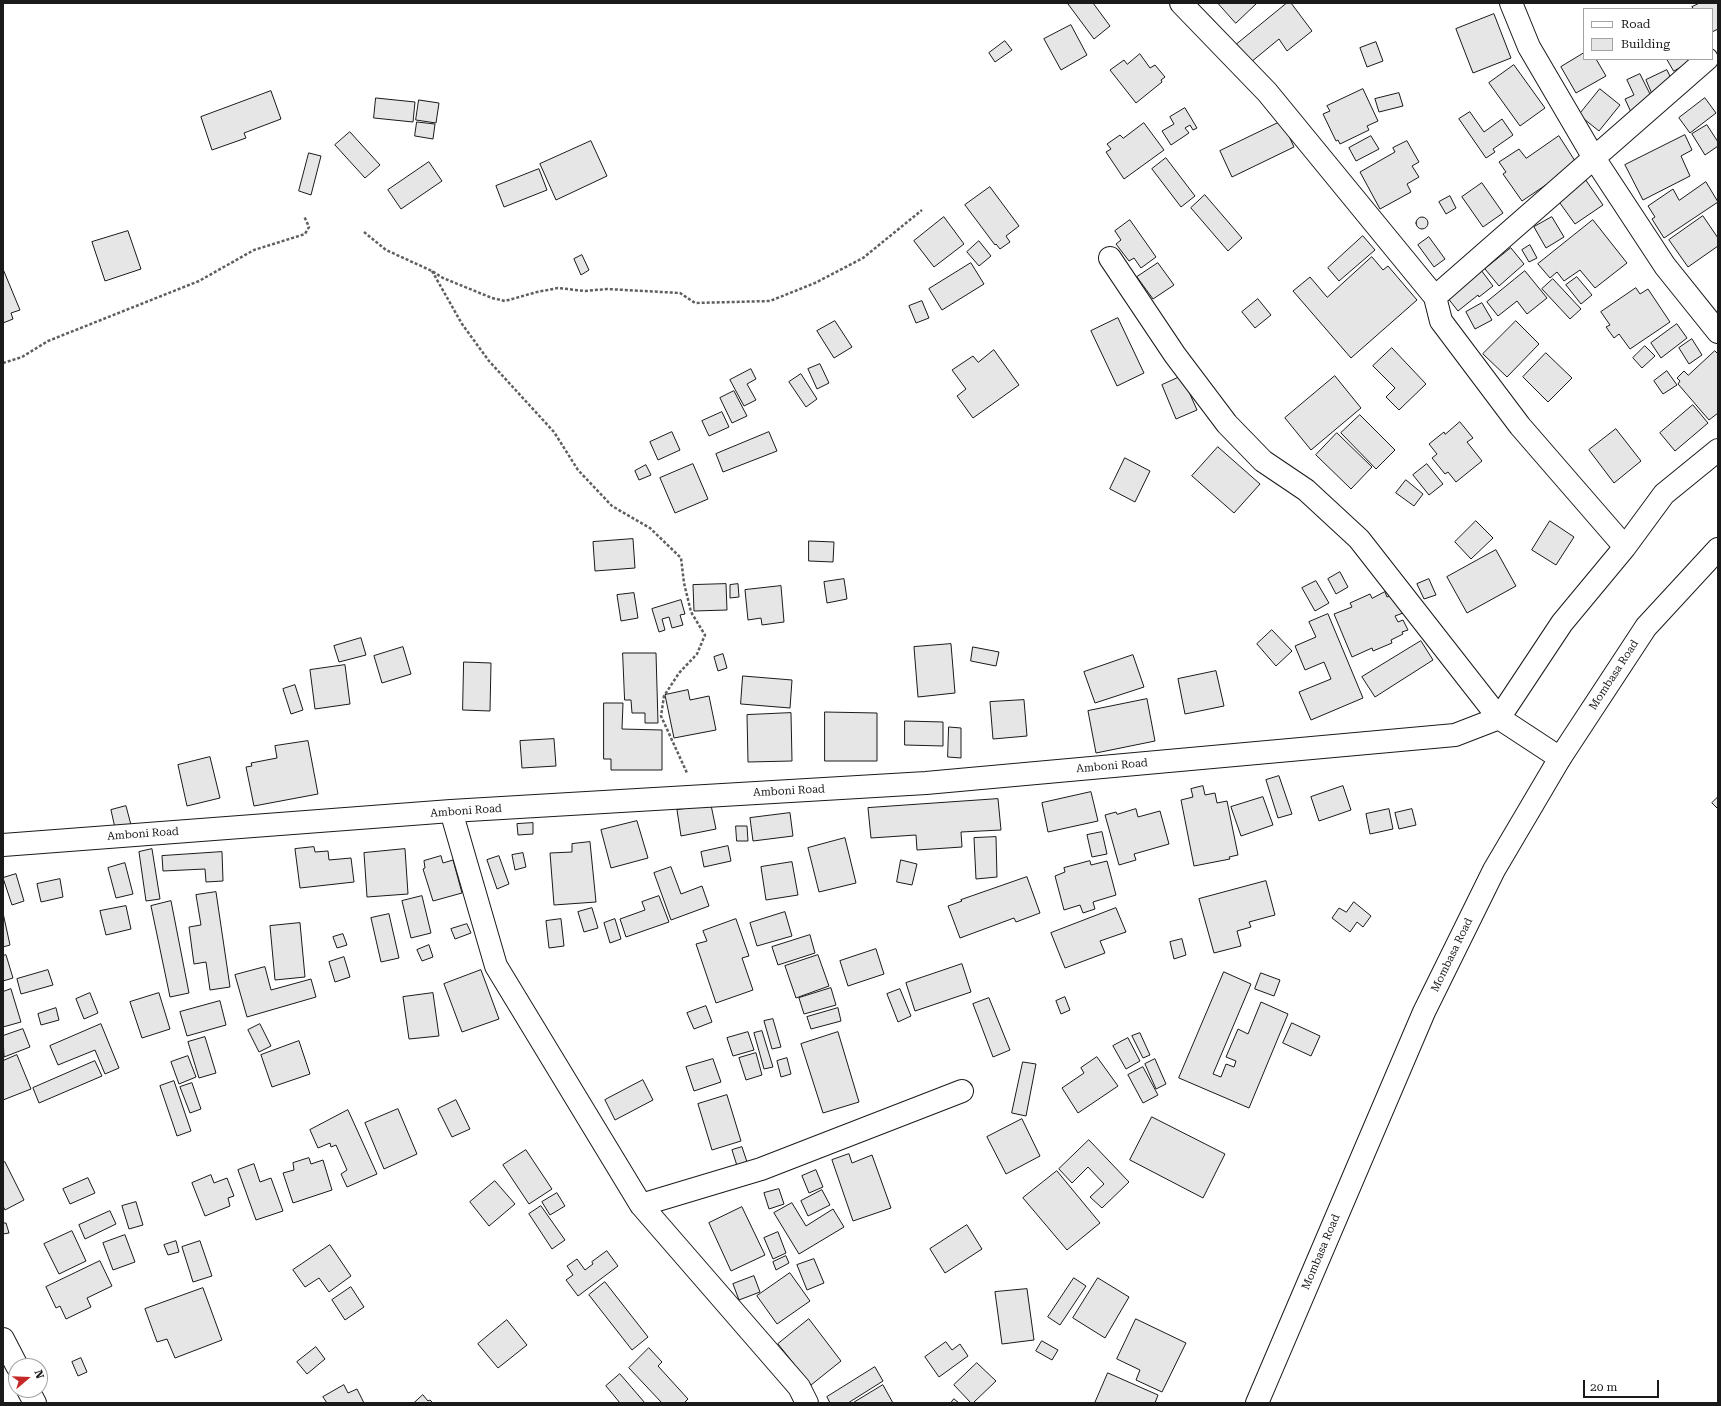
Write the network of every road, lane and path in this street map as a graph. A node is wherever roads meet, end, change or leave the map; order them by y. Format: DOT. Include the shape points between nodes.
graph roads {
  1 [pos="1181,3"];
  2 [pos="1511,3"];
  3 [pos="1706,60"];
  4 [pos="1594,158"];
  5 [pos="922,210"];
  6 [pos="304,216"];
  7 [pos="364,232"];
  8 [pos="1110,258"];
  9 [pos="432,271"];
  10 [pos="1435,297"];
  11 [pos="1718,332"];
  12 [pos="3,363"];
  13 [pos="1718,450"];
  14 [pos="1625,547"];
  15 [pos="1718,549"];
  16 [pos="1499,718"];
  17 [pos="1560,758"];
  18 [pos="699,796"];
  19 [pos="451,811"];
  20 [pos="3,845"];
  21 [pos="962,1091"];
  22 [pos="641,1205"];
  23 [pos="3,1339"];
  24 [pos="13,1358"];
  25 [pos="807,1403"];
  26 [pos="1257,1403"];
  1 -- 10 [label="main road" via="1267,92"];
  2 -- 4 [label="main road" via="1530,47"];
  3 -- 4 [label="main road"];
  4 -- 10 [label="main road"];
  4 -- 11 [label="main road" via="1665,266"];
  5 -- 9 [label="path" via="863,258 815,283 770,301 695,303 680,293 558,288 505,301 443,278"];
  6 -- 12 [label="path" via="309,227 305,234 254,250 199,281 48,341 22,357"];
  7 -- 9 [label="path" via="386,250"];
  8 -- 16 [label="main road" via="1227,424 1263,462 1306,490 1359,539"];
  9 -- 18 [label="path" via="462,324 489,361 554,432 578,470 612,506 650,528 680,558 691,612 705,635 697,654 679,673 664,696 661,716"];
  10 -- 14 [label="main road" via="1441,321 1520,426"];
  13 -- 14 [label="main road" via="1664,494"];
  14 -- 16 [label="main road" via="1562,623"];
  15 -- 17 [label="main road, Mombasa Road" via="1646,626"];
  16 -- 17 [label="main road"];
  16 -- 18 [label="main road, Amboni Road" via="1455,735 926,783"];
  17 -- 26 [label="main road, Mombasa Road" via="1494,870 1424,1012"];
  18 -- 19 [label="main road, Amboni Road"];
  19 -- 20 [label="main road, Amboni Road"];
  19 -- 22 [label="main road" via="496,966"];
  21 -- 22 [label="main road" via="761,1169"];
  22 -- 25 [label="main road" via="799,1387"];
  23 -- 24 [label="main road"];
}
